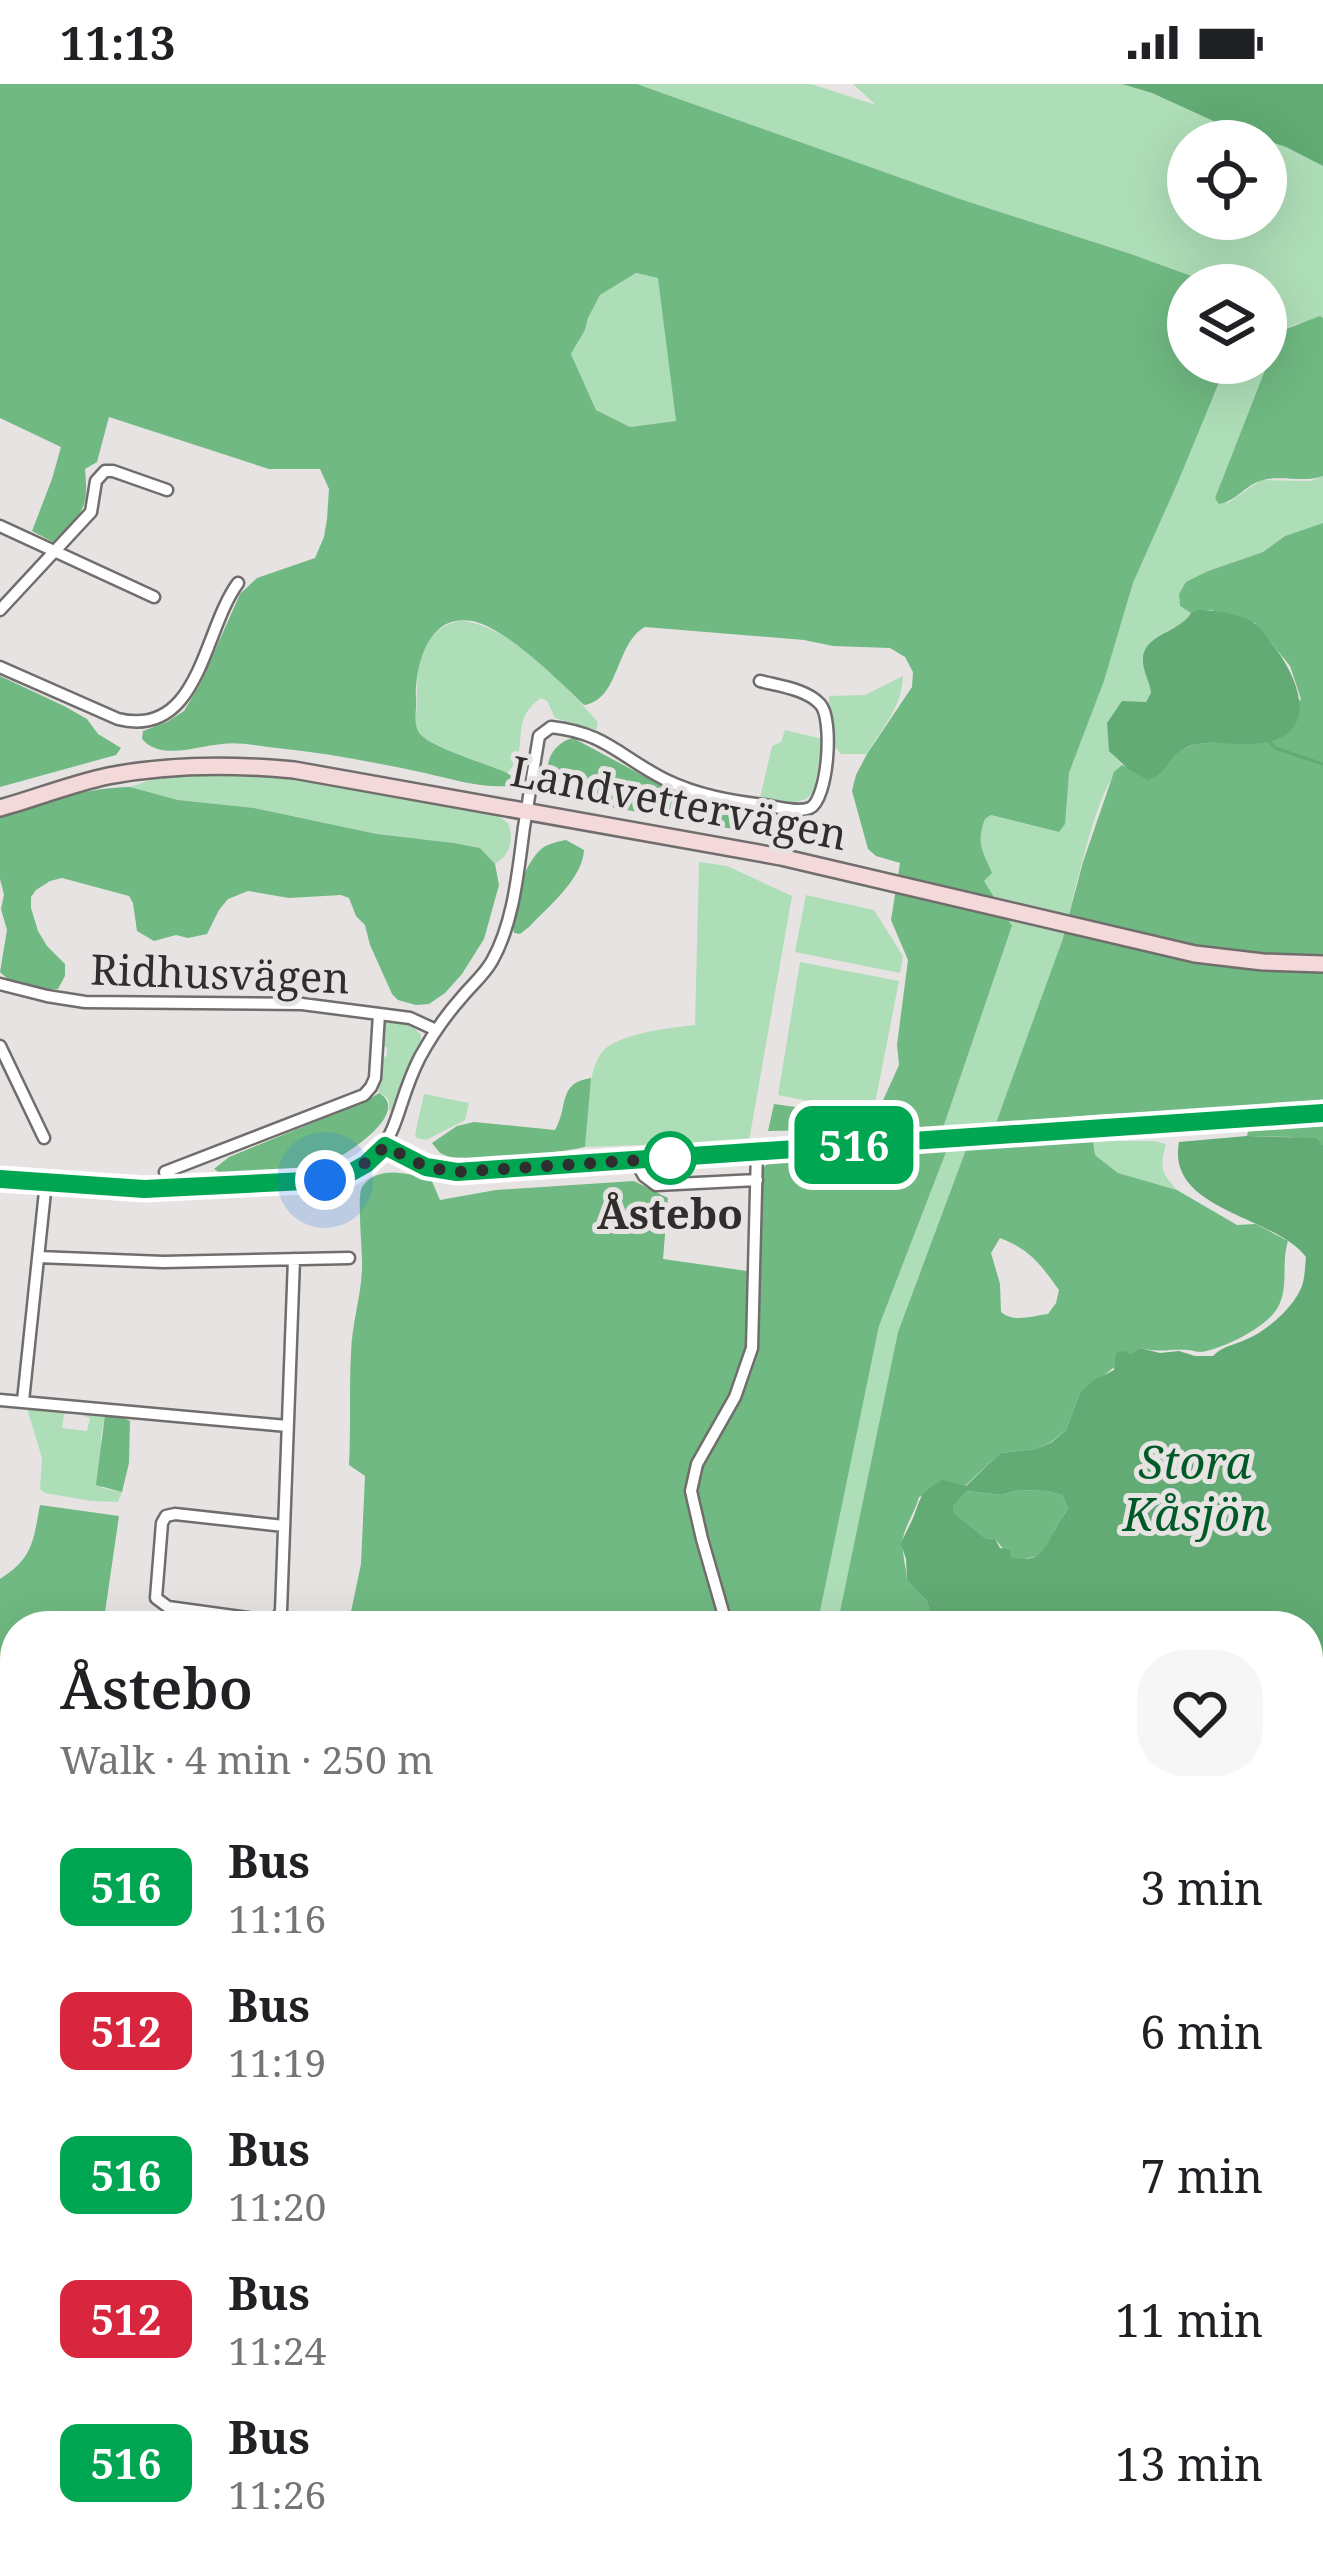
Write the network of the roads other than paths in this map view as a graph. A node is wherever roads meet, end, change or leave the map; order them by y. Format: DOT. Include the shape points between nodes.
graph roads {
  1 [pos="167,490"];
  2 [pos="0,526"];
  3 [pos="54,550"];
  4 [pos="238,583"];
  5 [pos="154,597"];
  6 [pos="0,610"];
  7 [pos="0,667"];
  8 [pos="760,681"];
  9 [pos="0,810"];
  10 [pos="526,810"];
  11 [pos="1323,964"];
  12 [pos="0,984"];
  13 [pos="379,1015"];
  14 [pos="436,1030"];
  15 [pos="0,1046"];
  16 [pos="1323,1113"];
  17 [pos="44,1138"];
  18 [pos="385,1146"];
  19 [pos="757,1151"];
  20 [pos="635,1160"];
  21 [pos="165,1172"];
  22 [pos="0,1179"];
  23 [pos="757,1180"];
  24 [pos="46,1182"];
  25 [pos="38,1258"];
  26 [pos="349,1258"];
  27 [pos="293,1259"];
  28 [pos="0,1400"];
  29 [pos="23,1401"];
  30 [pos="287,1426"];
  31 [pos="284,1526"];
  32 [pos="201,1611"];
  33 [pos="281,1611"];
  34 [pos="723,1611"];
  1 -- 3 [label="street" via="105,471 91,512"];
  2 -- 3 [label="street"];
  3 -- 5 [label="street"];
  3 -- 6 [label="street"];
  4 -- 7 [label="street" via="186,693 154,719 118,719"];
  8 -- 10 [label="street" via="824,709 828,741 814,806 706,795 592,735 551,728 539,736"];
  9 -- 10 [label="street, Landvettervägen" via="107,777 215,765 294,770"];
  10 -- 11 [label="street, Landvettervägen" via="782,857 1195,954"];
  10 -- 14 [label="street" via="501,942"];
  12 -- 13 [label="street, Ridhusvägen" via="85,1002 302,1004"];
  13 -- 14 [label="street, Ridhusvägen"];
  13 -- 21 [label="street" via="369,1091"];
  14 -- 18 [label="street"];
  15 -- 17 [label="street"];
  16 -- 19 [label="street"];
  18 -- 20 [label="street" via="457,1172"];
  18 -- 24 [label="street" via="366,1164 325,1180 144,1189"];
  19 -- 20 [label="street"];
  19 -- 23 [label="street"];
  20 -- 23 [label="street" via="656,1185"];
  22 -- 24 [label="street"];
  23 -- 34 [label="street" via="752,1348 692,1491"];
  24 -- 25 [label="street"];
  25 -- 27 [label="street"];
  25 -- 29 [label="street"];
  26 -- 27 [label="street"];
  27 -- 30 [label="street"];
  28 -- 29 [label="street"];
  29 -- 30 [label="street"];
  30 -- 31 [label="street"];
  31 -- 32 [label="street" via="166,1516 156,1598"];
  31 -- 33 [label="street"];
}
